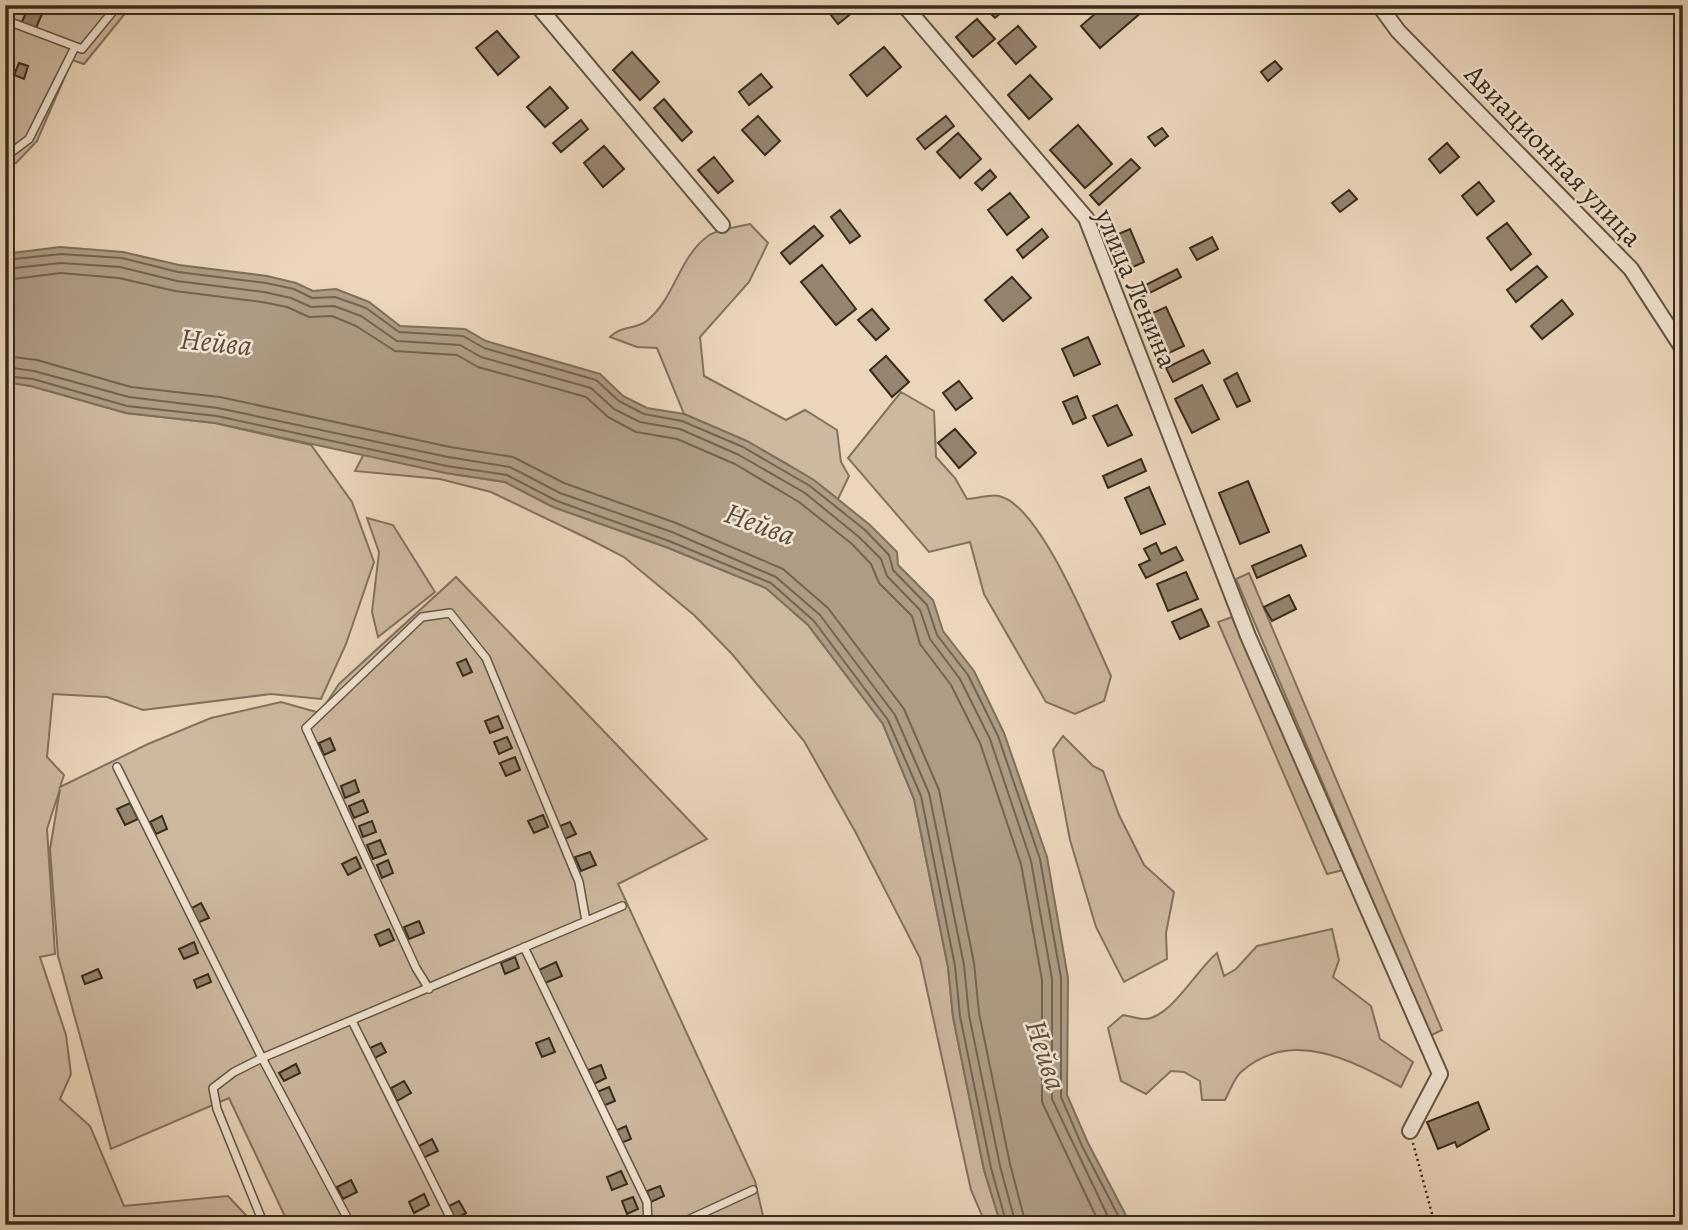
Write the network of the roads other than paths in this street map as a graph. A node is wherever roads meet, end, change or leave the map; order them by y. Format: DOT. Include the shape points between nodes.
graph roads {
  1 [pos="118,5"];
  2 [pos="537,5"];
  3 [pos="904,5"];
  4 [pos="1379,5"];
  5 [pos="5,20"];
  6 [pos="75,47"];
  7 [pos="5,157"];
  8 [pos="722,225"];
  9 [pos="1683,349"];
  10 [pos="117,767"];
  11 [pos="622,906"];
  12 [pos="586,921"];
  13 [pos="524,947"];
  14 [pos="429,989"];
  15 [pos="352,1021"];
  16 [pos="262,1058"];
  17 [pos="1410,1131"];
  18 [pos="753,1190"];
  19 [pos="264,1225"];
  20 [pos="351,1225"];
  21 [pos="454,1225"];
  22 [pos="648,1225"];
  23 [pos="677,1225"];
  1 -- 6 [label="lane" via="82,49"];
  2 -- 8 [label="street"];
  3 -- 17 [label="street, улица Ленина" via="1086,218 1248,636 1440,1074"];
  4 -- 9 [label="street, Авиационная улица" via="1398,31 1631,269"];
  5 -- 6 [label="lane"];
  6 -- 7 [label="lane" via="29,139"];
  10 -- 16 [label="lane"];
  11 -- 12 [label="lane"];
  12 -- 13 [label="lane"];
  12 -- 14 [label="lane" via="579,882 486,658 450,613 422,617 306,728"];
  13 -- 14 [label="lane"];
  13 -- 22 [label="lane" via="647,1202"];
  14 -- 15 [label="lane"];
  15 -- 16 [label="lane"];
  15 -- 21 [label="lane"];
  16 -- 19 [label="lane" via="213,1088 217,1109"];
  16 -- 20 [label="lane"];
  18 -- 23 [label="lane"];
}
